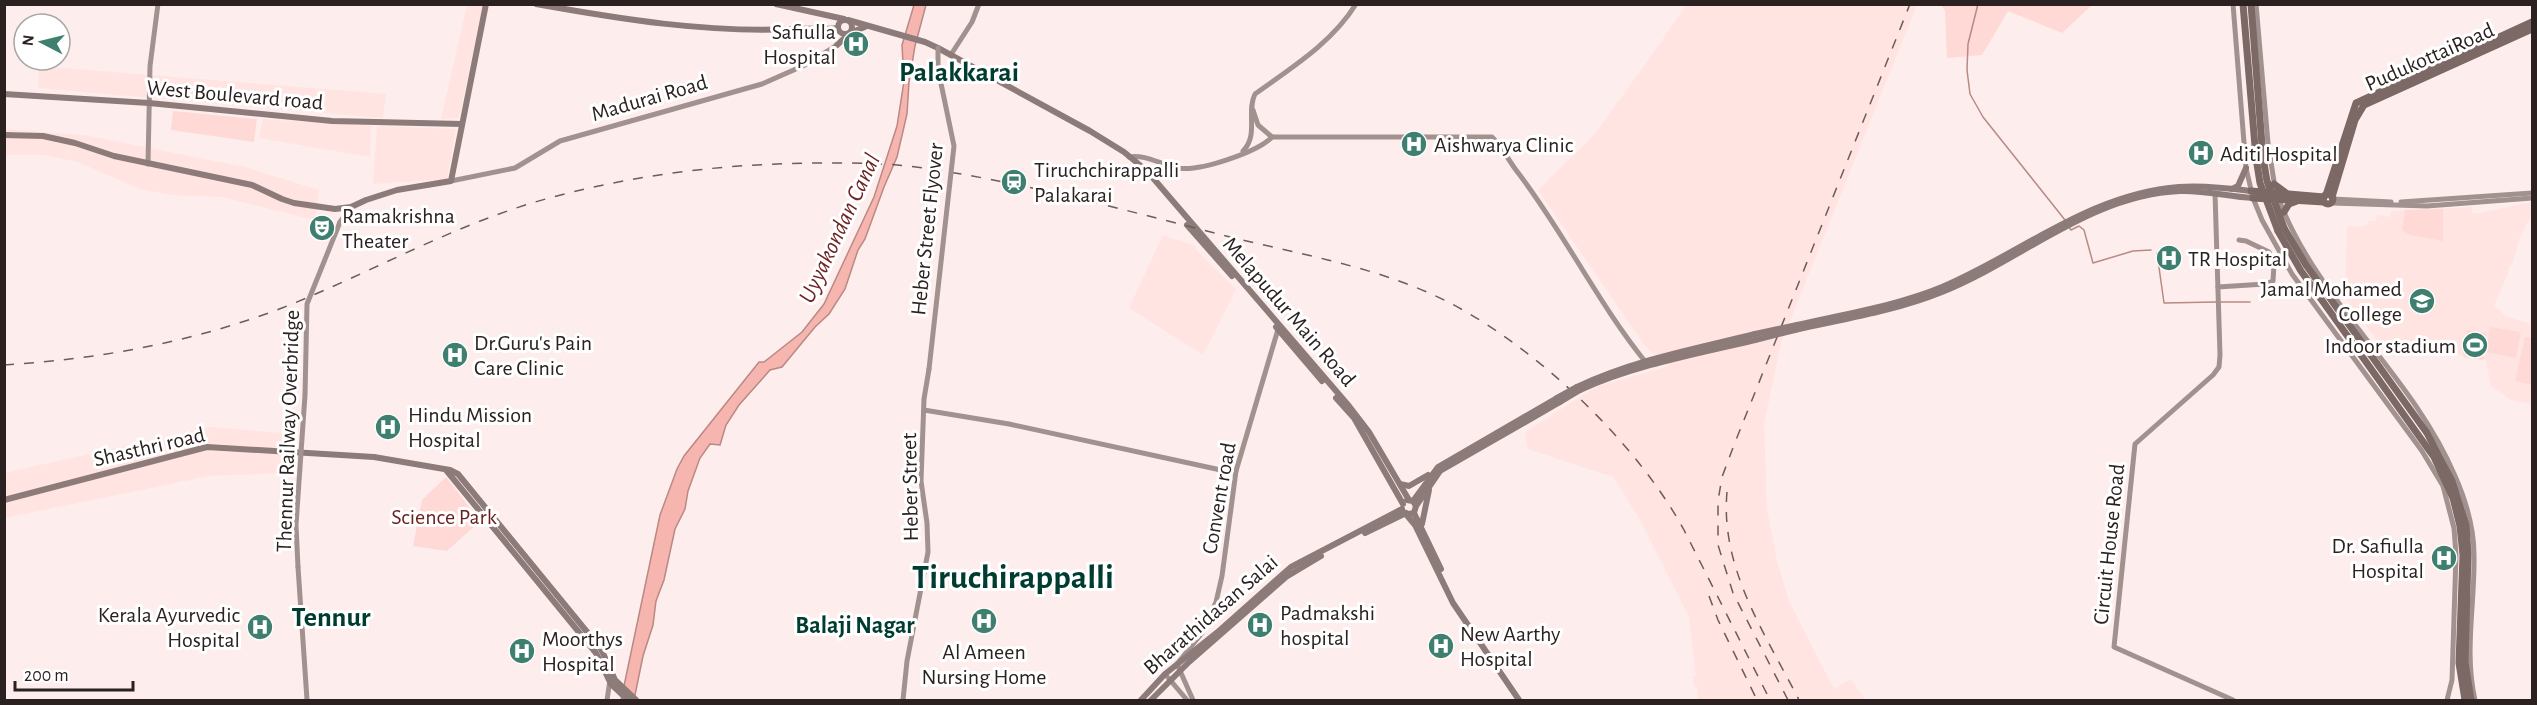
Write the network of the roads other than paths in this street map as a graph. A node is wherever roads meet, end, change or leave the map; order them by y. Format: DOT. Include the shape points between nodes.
graph roads {
  1 [pos="158,4"];
  2 [pos="486,4"];
  3 [pos="536,4"];
  4 [pos="776,4"];
  5 [pos="979,4"];
  6 [pos="1356,4"];
  7 [pos="2234,4"];
  8 [pos="2243,4"];
  9 [pos="2251,4"];
  10 [pos="2256,4"];
  11 [pos="549,6"];
  12 [pos="825,16"];
  13 [pos="846,20"];
  14 [pos="2532,22"];
  15 [pos="869,26"];
  16 [pos="2532,29"];
  17 [pos="839,30"];
  18 [pos="850,33"];
  19 [pos="837,45"];
  20 [pos="938,48"];
  21 [pos="952,53"];
  22 [pos="4,94"];
  23 [pos="1251,102"];
  24 [pos="150,103"];
  25 [pos="462,124"];
  26 [pos="4,135"];
  27 [pos="1272,137"];
  28 [pos="1239,154"];
  29 [pos="1129,157"];
  30 [pos="2259,158"];
  31 [pos="2270,163"];
  32 [pos="148,164"];
  33 [pos="2246,168"];
  34 [pos="452,182"];
  35 [pos="2274,183"];
  36 [pos="2232,189"];
  37 [pos="2215,193"];
  38 [pos="2287,194"];
  39 [pos="2252,195"];
  40 [pos="2532,195"];
  41 [pos="2278,196"];
  42 [pos="2311,199"];
  43 [pos="2328,199"];
  44 [pos="2300,200"];
  45 [pos="351,207"];
  46 [pos="335,209"];
  47 [pos="2284,212"];
  48 [pos="2074,219"];
  49 [pos="340,222"];
  50 [pos="2283,227"];
  51 [pos="2268,231"];
  52 [pos="2239,240"];
  53 [pos="2218,287"];
  54 [pos="1279,328"];
  55 [pos="1755,337"];
  56 [pos="1681,355"];
  57 [pos="1647,363"];
  58 [pos="927,378"];
  59 [pos="1559,400"];
  60 [pos="924,410"];
  61 [pos="446,470"];
  62 [pos="1236,471"];
  63 [pos="1431,474"];
  64 [pos="2450,482"];
  65 [pos="1400,484"];
  66 [pos="1430,486"];
  67 [pos="2456,497"];
  68 [pos="4,500"];
  69 [pos="1409,507"];
  70 [pos="1422,526"];
  71 [pos="1178,668"];
  72 [pos="612,672"];
  73 [pos="1165,674"];
  74 [pos="2452,680"];
  75 [pos="1170,681"];
  76 [pos="609,682"];
  77 [pos="619,689"];
  78 [pos="307,700"];
  79 [pos="607,700"];
  80 [pos="628,700"];
  81 [pos="636,700"];
  82 [pos="903,700"];
  83 [pos="1141,700"];
  84 [pos="1151,700"];
  85 [pos="1187,700"];
  86 [pos="1192,700"];
  87 [pos="1519,700"];
  88 [pos="1524,700"];
  89 [pos="2233,700"];
  90 [pos="2447,700"];
  91 [pos="2452,700"];
  92 [pos="2465,700"];
  93 [pos="2470,700"];
  94 [pos="2475,700"];
  1 -- 24 [label="street" via="151,51"];
  2 -- 25 [label="main road"];
  3 -- 11 [label="main road"];
  4 -- 12 [label="main road"];
  5 -- 21 [label="street"];
  6 -- 23 [label="street" via="1343,25 1255,94"];
  7 -- 33 [label="street"];
  8 -- 30 [label="highway"];
  9 -- 30 [label="highway"];
  10 -- 31 [label="street"];
  11 -- 17 [label="main road" via="639,21 719,28"];
  12 -- 13 [label="main road"];
  12 -- 17 [label="main road"];
  13 -- 15 [label="main road"];
  13 -- 17 [label="main road" via="838,23"];
  13 -- 18 [label="main road" via="853,26"];
  14 -- 43 [label="highway" via="2356,103"];
  15 -- 18 [label="main road"];
  15 -- 20 [label="main road, Melapudur Main Road"];
  16 -- 43 [label="highway, PudukottaiRoad" via="2364,105 2355,120"];
  17 -- 18 [label="main road"];
  17 -- 19 [label="main road"];
  18 -- 19 [label="main road, Madurai Road"];
  19 -- 34 [label="street, Madurai Road" via="762,84 560,141 515,168"];
  20 -- 29 [label="main road, Melapudur Main Road" via="1090,131"];
  20 -- 58 [label="street, Heber Street Flyover, bridge" via="939,75 954,146"];
  22 -- 24 [label="main road, West Boulevard road"];
  23 -- 27 [label="street" via="1258,125"];
  23 -- 28 [label="street" via="1250,140"];
  24 -- 25 [label="main road, West Boulevard road" via="332,121"];
  24 -- 32 [label="street"];
  25 -- 34 [label="main road"];
  26 -- 32 [label="main road" via="43,136"];
  27 -- 28 [label="street"];
  27 -- 57 [label="street" via="1491,137 1541,201 1572,254"];
  28 -- 29 [label="street" via="1222,162 1183,169 1140,155"];
  29 -- 54 [label="main road, Melapudur Main Road"];
  30 -- 50 [label="highway, bridge"];
  31 -- 33 [label="street"];
  31 -- 35 [label="street"];
  32 -- 46 [label="main road" via="252,185 282,200"];
  33 -- 36 [label="main road" via="2238,186"];
  33 -- 39 [label="street"];
  34 -- 45 [label="main road" via="388,193"];
  35 -- 38 [label="highway"];
  35 -- 41 [label="street"];
  36 -- 39 [label="main road"];
  36 -- 48 [label="main road" via="2170,188 2123,198"];
  37 -- 39 [label="main road"];
  37 -- 48 [label="main road" via="2162,193"];
  37 -- 53 [label="street, Circuit House Road"];
  38 -- 41 [label="highway"];
  38 -- 42 [label="highway"];
  39 -- 41 [label="highway"];
  39 -- 51 [label="street"];
  40 -- 43 [label="street" via="2394,204"];
  41 -- 44 [label="highway"];
  41 -- 47 [label="street"];
  42 -- 43 [label="highway"];
  42 -- 44 [label="highway"];
  44 -- 47 [label="highway" via="2289,204"];
  45 -- 46 [label="main road"];
  45 -- 49 [label="street, Thennur Railway Overbridge"];
  46 -- 49 [label="street"];
  47 -- 50 [label="street"];
  48 -- 55 [label="main road, bridge" via="1941,287"];
  49 -- 78 [label="street, Thennur Railway Overbridge, bridge" via="308,304 296,525"];
  50 -- 51 [label="street"];
  50 -- 64 [label="highway" via="2427,433"];
  51 -- 64 [label="street" via="2292,274 2427,458"];
  52 -- 53 [label="street" via="2269,252 2274,264 2273,281"];
  53 -- 89 [label="street, Circuit House Road" via="2217,372 2135,444 2114,647"];
  54 -- 62 [label="street, Convent road"];
  54 -- 65 [label="main road, Melapudur Main Road" via="1358,416"];
  54 -- 69 [label="main road, Melapudur Main Road" via="1354,418"];
  55 -- 56 [label="main road"];
  55 -- 56 [label="main road"];
  56 -- 57 [label="main road"];
  57 -- 59 [label="main road, bridge" via="1579,388"];
  58 -- 60 [label="street, Heber Street"];
  59 -- 63 [label="main road"];
  59 -- 66 [label="main road" via="1440,471"];
  60 -- 62 [label="street"];
  60 -- 82 [label="street, Heber Street" via="921,481 928,552"];
  61 -- 68 [label="main road, Shasthri road" via="374,457 207,447"];
  61 -- 72 [label="main road" via="458,474 601,649"];
  61 -- 76 [label="main road" via="596,653"];
  62 -- 71 [label="street, Convent road" via="1216,602 1202,633"];
  63 -- 65 [label="main road" via="1411,486"];
  63 -- 69 [label="main road"];
  64 -- 67 [label="highway"];
  64 -- 74 [label="street" via="2456,555"];
  64 -- 94 [label="street" via="2472,527 2475,554 2469,644"];
  65 -- 69 [label="main road, Melapudur Main Road"];
  66 -- 69 [label="main road"];
  66 -- 70 [label="main road"];
  67 -- 92 [label="highway" via="2463,555 2459,663"];
  67 -- 93 [label="highway" via="2466,525 2465,652"];
  69 -- 70 [label="main road"];
  69 -- 71 [label="main road, Bharathidasan Salai" via="1291,567"];
  69 -- 87 [label="main road" via="1453,603"];
  70 -- 88 [label="main road" via="1453,596"];
  71 -- 73 [label="main road, Bharathidasan Salai"];
  71 -- 75 [label="main road, Bharathidasan Salai"];
  71 -- 86 [label="street"];
  72 -- 76 [label="street"];
  72 -- 77 [label="main road"];
  73 -- 75 [label="street"];
  73 -- 83 [label="main road, Bharathidasan Salai"];
  74 -- 90 [label="street"];
  74 -- 91 [label="street"];
  75 -- 84 [label="main road, Bharathidasan Salai"];
  75 -- 85 [label="street"];
  76 -- 77 [label="main road"];
  76 -- 79 [label="street"];
  77 -- 80 [label="main road"];
  77 -- 81 [label="main road"];
}
